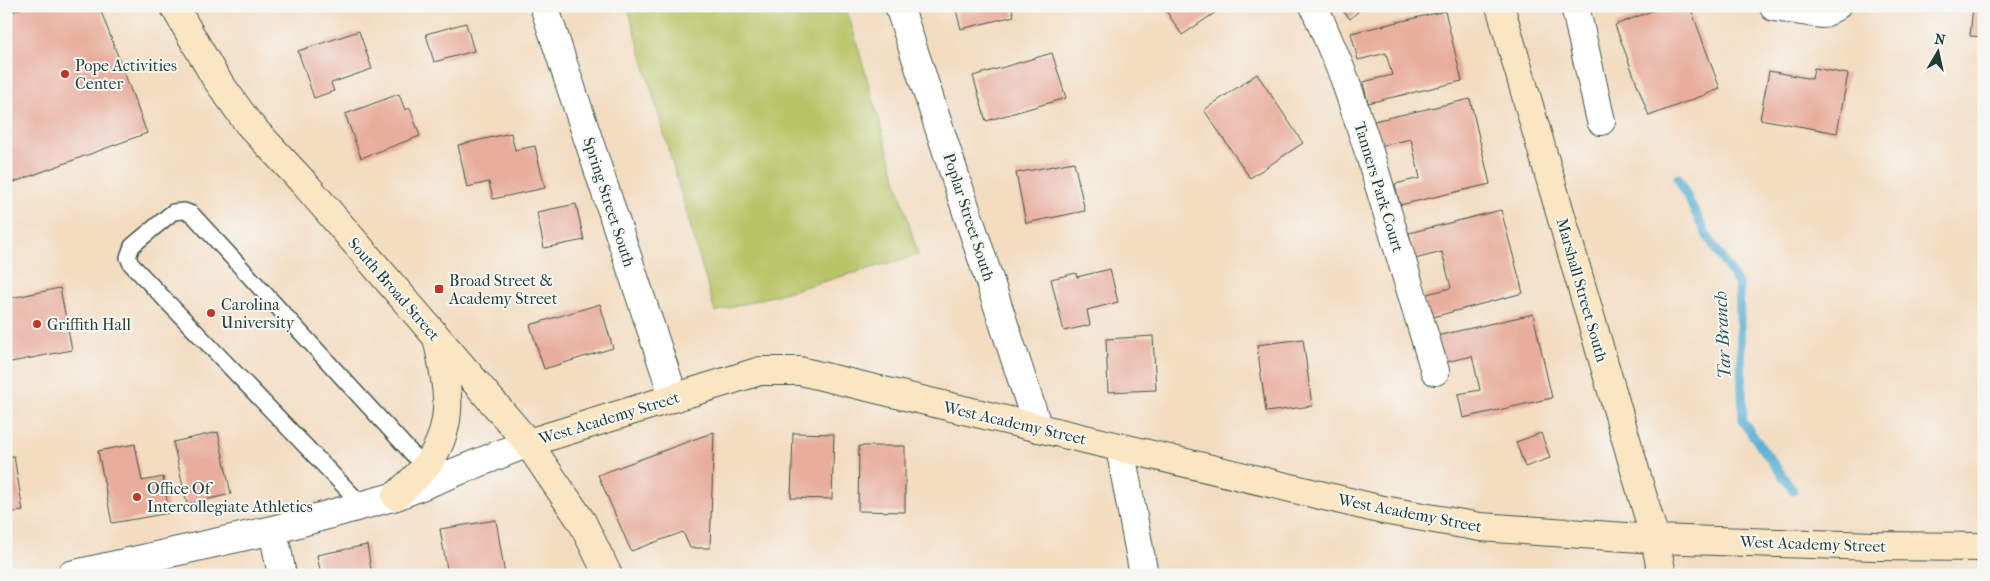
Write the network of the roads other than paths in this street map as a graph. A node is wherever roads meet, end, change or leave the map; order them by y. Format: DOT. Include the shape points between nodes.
graph roads {
  1 [pos="174,6"];
  2 [pos="544,6"];
  3 [pos="899,6"];
  4 [pos="1314,6"];
  5 [pos="1500,6"];
  6 [pos="1575,6"];
  7 [pos="1836,6"];
  8 [pos="1774,7"];
  9 [pos="1601,121"];
  10 [pos="438,341"];
  11 [pos="1435,371"];
  12 [pos="674,398"];
  13 [pos="1038,428"];
  14 [pos="528,443"];
  15 [pos="1120,448"];
  16 [pos="429,473"];
  17 [pos="362,506"];
  18 [pos="274,530"];
  19 [pos="1655,539"];
  20 [pos="1984,547"];
  21 [pos="71,575"];
  22 [pos="282,575"];
  23 [pos="608,575"];
  24 [pos="1144,575"];
  25 [pos="1662,575"];
  1 -- 10 [label="street, South Broad Street" via="215,77 248,123"];
  2 -- 12 [label="street, Spring Street South"];
  3 -- 13 [label="street, Poplar Street South"];
  4 -- 11 [label="street, Tanners Park Court" via="1344,77 1370,155"];
  5 -- 19 [label="street, Marshall Street South"];
  6 -- 9 [label="street"];
  7 -- 8 [label="street" via="1822,14"];
  10 -- 14 [label="street, South Broad Street"];
  10 -- 16 [label="street" via="448,392 447,418 430,461"];
  12 -- 13 [label="street, West Academy Street" via="760,371 800,371"];
  12 -- 14 [label="street, West Academy Street"];
  13 -- 15 [label="street, West Academy Street"];
  14 -- 16 [label="street, West Academy Street"];
  14 -- 23 [label="street, South Broad Street" via="582,522"];
  15 -- 19 [label="street, West Academy Street" via="1383,510 1480,527"];
  15 -- 24 [label="street"];
  16 -- 17 [label="street" via="396,496"];
  16 -- 17 [label="lane" via="192,214 173,212 132,246 128,256 131,264"];
  17 -- 18 [label="street"];
  18 -- 21 [label="street"];
  18 -- 22 [label="street"];
  19 -- 20 [label="street, West Academy Street"];
  19 -- 25 [label="street, Marshall Street South"];
}
